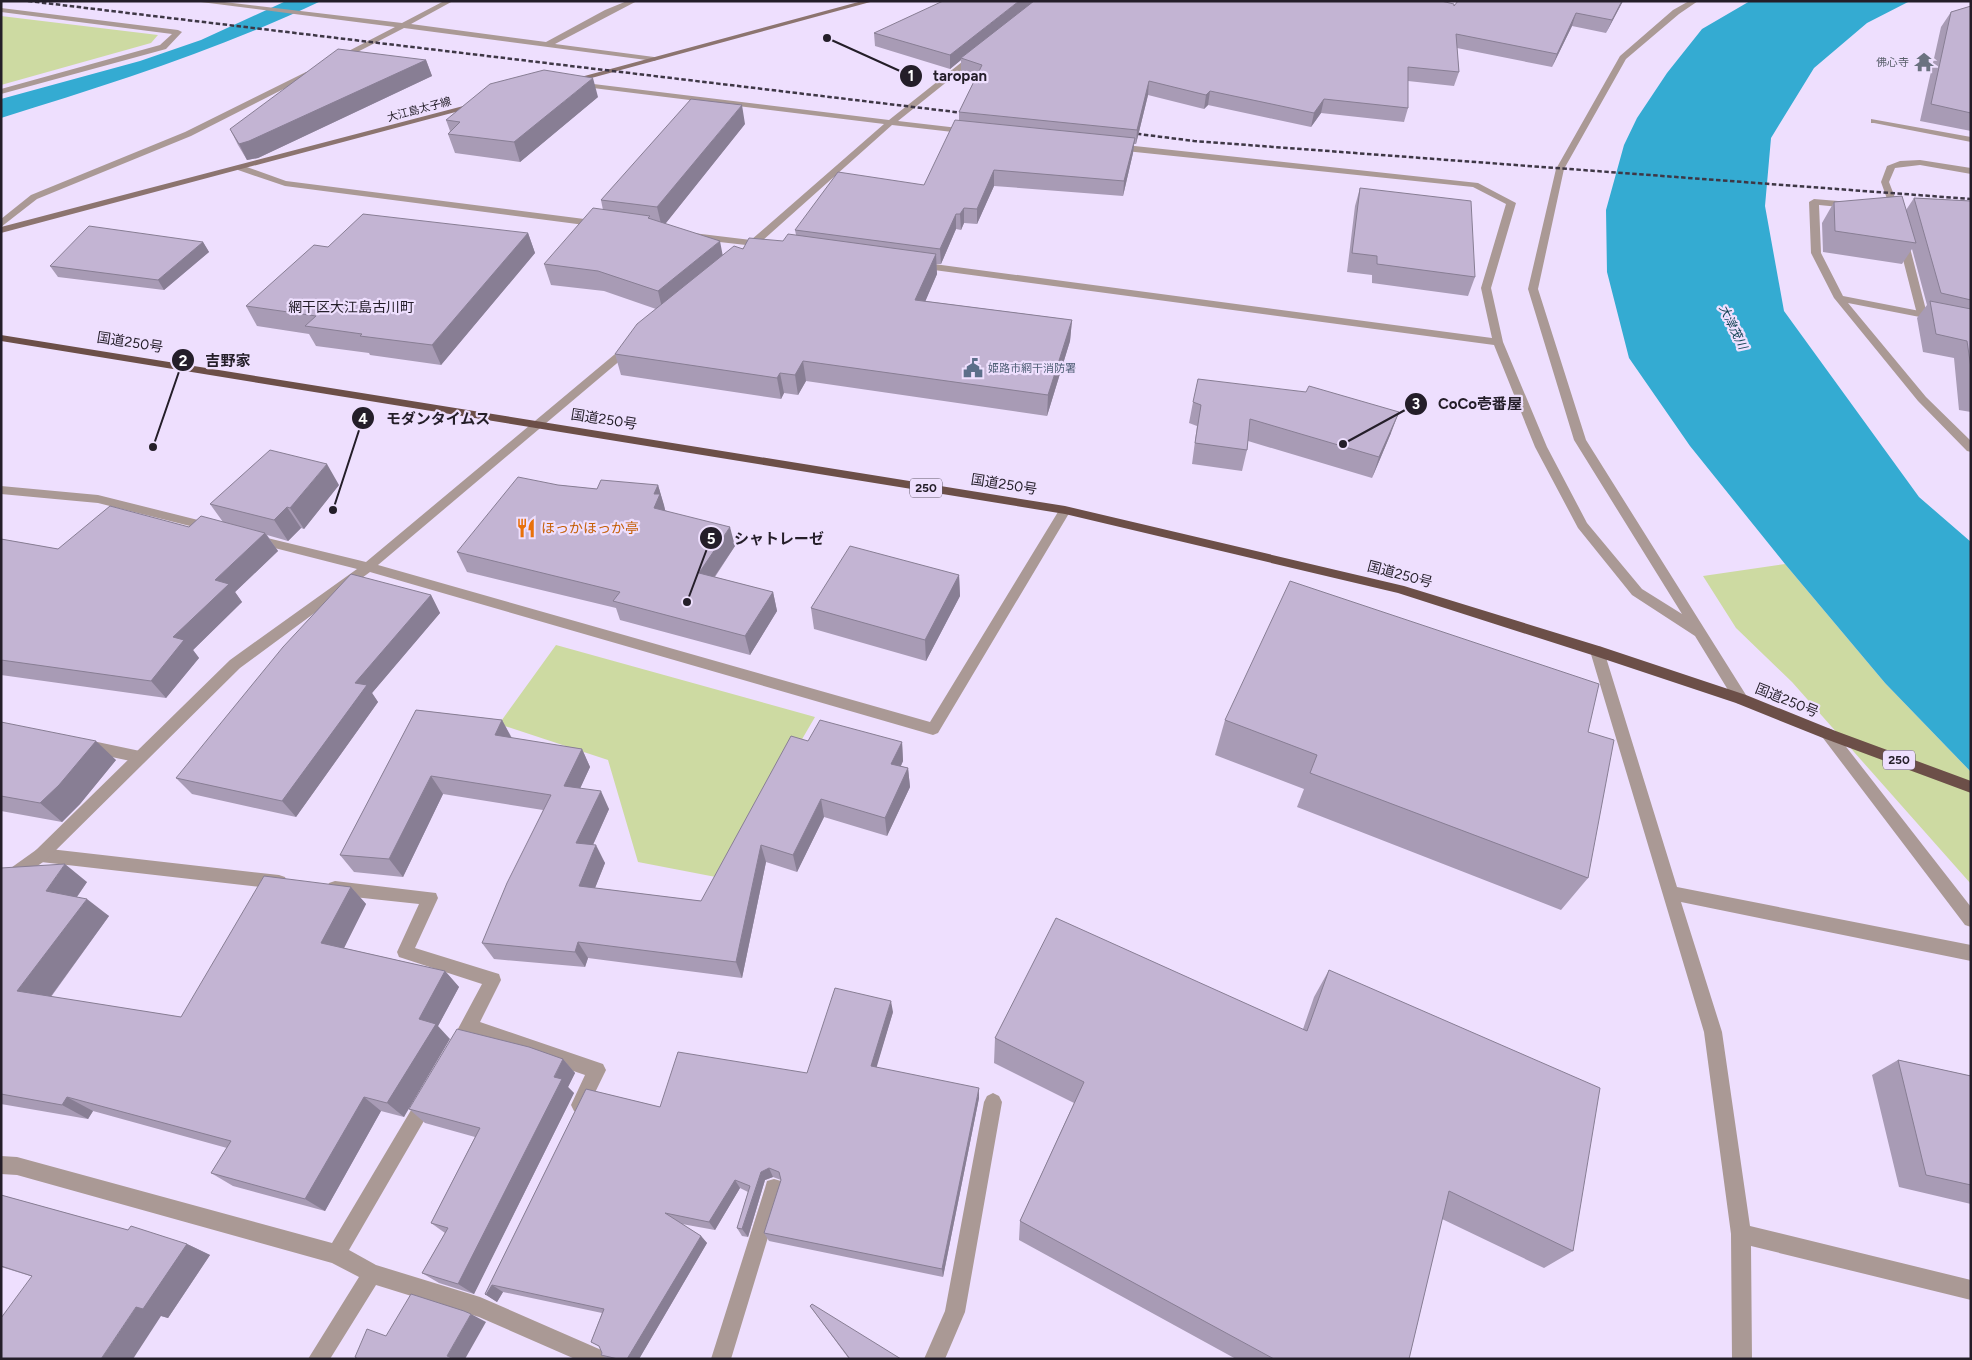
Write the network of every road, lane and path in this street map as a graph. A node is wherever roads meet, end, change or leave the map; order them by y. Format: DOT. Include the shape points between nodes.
graph roads {
  1 [pos="196,1"];
  2 [pos="276,1"];
  3 [pos="450,1"];
  4 [pos="634,1"];
  5 [pos="871,1"];
  6 [pos="1695,1"];
  7 [pos="258,8"];
  8 [pos="1,10"];
  9 [pos="406,26"];
  10 [pos="548,44"];
  11 [pos="985,48"];
  12 [pos="654,59"];
  13 [pos="328,64"];
  14 [pos="320,69"];
  15 [pos="566,82"];
  16 [pos="557,85"];
  17 [pos="1,92"];
  18 [pos="480,105"];
  19 [pos="1874,121"];
  20 [pos="890,123"];
  21 [pos="979,133"];
  22 [pos="1971,140"];
  23 [pos="1108,146"];
  24 [pos="241,168"];
  25 [pos="1971,171"];
  26 [pos="1859,205"];
  27 [pos="1,224"];
  28 [pos="608,225"];
  29 [pos="1,230"];
  30 [pos="686,235"];
  31 [pos="759,244"];
  32 [pos="739,256"];
  33 [pos="913,265"];
  34 [pos="1839,298"];
  35 [pos="1922,314"];
  36 [pos="1971,324"];
  37 [pos="642,337"];
  38 [pos="1,338"];
  39 [pos="1498,342"];
  40 [pos="536,424"];
  41 [pos="1971,448"];
  42 [pos="1,490"];
  43 [pos="1065,510"];
  44 [pos="223,531"];
  45 [pos="243,536"];
  46 [pos="368,568"];
  47 [pos="1702,634"];
  48 [pos="1597,651"];
  49 [pos="1741,699"];
  50 [pos="1828,734"];
  51 [pos="75,744"];
  52 [pos="140,757"];
  53 [pos="1971,787"];
  54 [pos="41,855"];
  55 [pos="294,883"];
  56 [pos="1,884"];
  57 [pos="323,886"];
  58 [pos="1671,893"];
  59 [pos="1971,920"];
  60 [pos="1971,953"];
  61 [pos="469,1027"];
  62 [pos="449,1061"];
  63 [pos="435,1086"];
  64 [pos="993,1102"];
  65 [pos="571,1123"];
  66 [pos="1,1165"];
  67 [pos="774,1188"];
  68 [pos="1741,1234"];
  69 [pos="336,1254"];
  70 [pos="372,1274"];
  71 [pos="488,1290"];
  72 [pos="1971,1290"];
  73 [pos="480,1307"];
  74 [pos="318,1359"];
  75 [pos="599,1359"];
  76 [pos="721,1359"];
  77 [pos="934,1359"];
  78 [pos="1742,1359"];
  1 -- 7 [label="street"];
  2 -- 7 [label="street"];
  3 -- 9 [label="street"];
  4 -- 10 [label="street"];
  5 -- 12 [label="main road"];
  6 -- 47 [label="street" via="1676,12 1623,58 1560,169 1533,290 1580,440"];
  7 -- 9 [label="street"];
  8 -- 17 [label="street" via="178,32 163,47"];
  9 -- 10 [label="street"];
  9 -- 13 [label="street"];
  10 -- 12 [label="street"];
  11 -- 20 [label="street"];
  12 -- 15 [label="main road"];
  14 -- 27 [label="street" via="188,134 34,197"];
  15 -- 16 [label="main road"];
  15 -- 20 [label="street"];
  18 -- 24 [label="main road, 大江島太子線"];
  19 -- 22 [label="street"];
  20 -- 21 [label="street"];
  20 -- 31 [label="street"];
  23 -- 39 [label="street" via="1475,185 1504,199 1511,203 1486,288"];
  24 -- 28 [label="street" via="285,183"];
  24 -- 29 [label="main road, 大江島太子線"];
  25 -- 35 [label="street" via="1917,162 1900,163 1891,166 1885,182"];
  26 -- 34 [label="street" via="1814,202 1816,254"];
  30 -- 31 [label="street"];
  31 -- 32 [label="street"];
  33 -- 39 [label="street"];
  34 -- 35 [label="street"];
  34 -- 41 [label="street" via="1922,399"];
  35 -- 36 [label="street"];
  37 -- 40 [label="street"];
  38 -- 40 [label="highway, 国道250号 / 250"];
  39 -- 47 [label="street" via="1541,447 1582,525 1637,592"];
  40 -- 43 [label="highway, 国道250号 / 250"];
  40 -- 46 [label="street"];
  42 -- 44 [label="street" via="98,499"];
  43 -- 46 [label="street" via="933,729"];
  43 -- 48 [label="highway, 国道250号 / 250" via="1399,589"];
  45 -- 46 [label="street"];
  46 -- 52 [label="street" via="235,664"];
  47 -- 49 [label="street"];
  48 -- 49 [label="highway, 国道250号 / 250"];
  48 -- 58 [label="street"];
  49 -- 50 [label="highway, 国道250号 / 250"];
  50 -- 53 [label="highway, 国道250号 / 250"];
  50 -- 59 [label="street"];
  51 -- 52 [label="street"];
  52 -- 54 [label="street"];
  54 -- 55 [label="street"];
  54 -- 56 [label="street"];
  57 -- 61 [label="street" via="430,898 405,952 493,980"];
  58 -- 60 [label="street"];
  58 -- 68 [label="street" via="1713,1032"];
  61 -- 62 [label="street"];
  61 -- 65 [label="street" via="597,1070"];
  63 -- 69 [label="street"];
  64 -- 77 [label="street" via="955,1312"];
  66 -- 69 [label="street" via="26,1169"];
  67 -- 76 [label="street"];
  68 -- 72 [label="street"];
  68 -- 78 [label="street"];
  69 -- 70 [label="street"];
  70 -- 73 [label="street"];
  70 -- 74 [label="street"];
  71 -- 73 [label="street"];
  73 -- 75 [label="street"];
}
